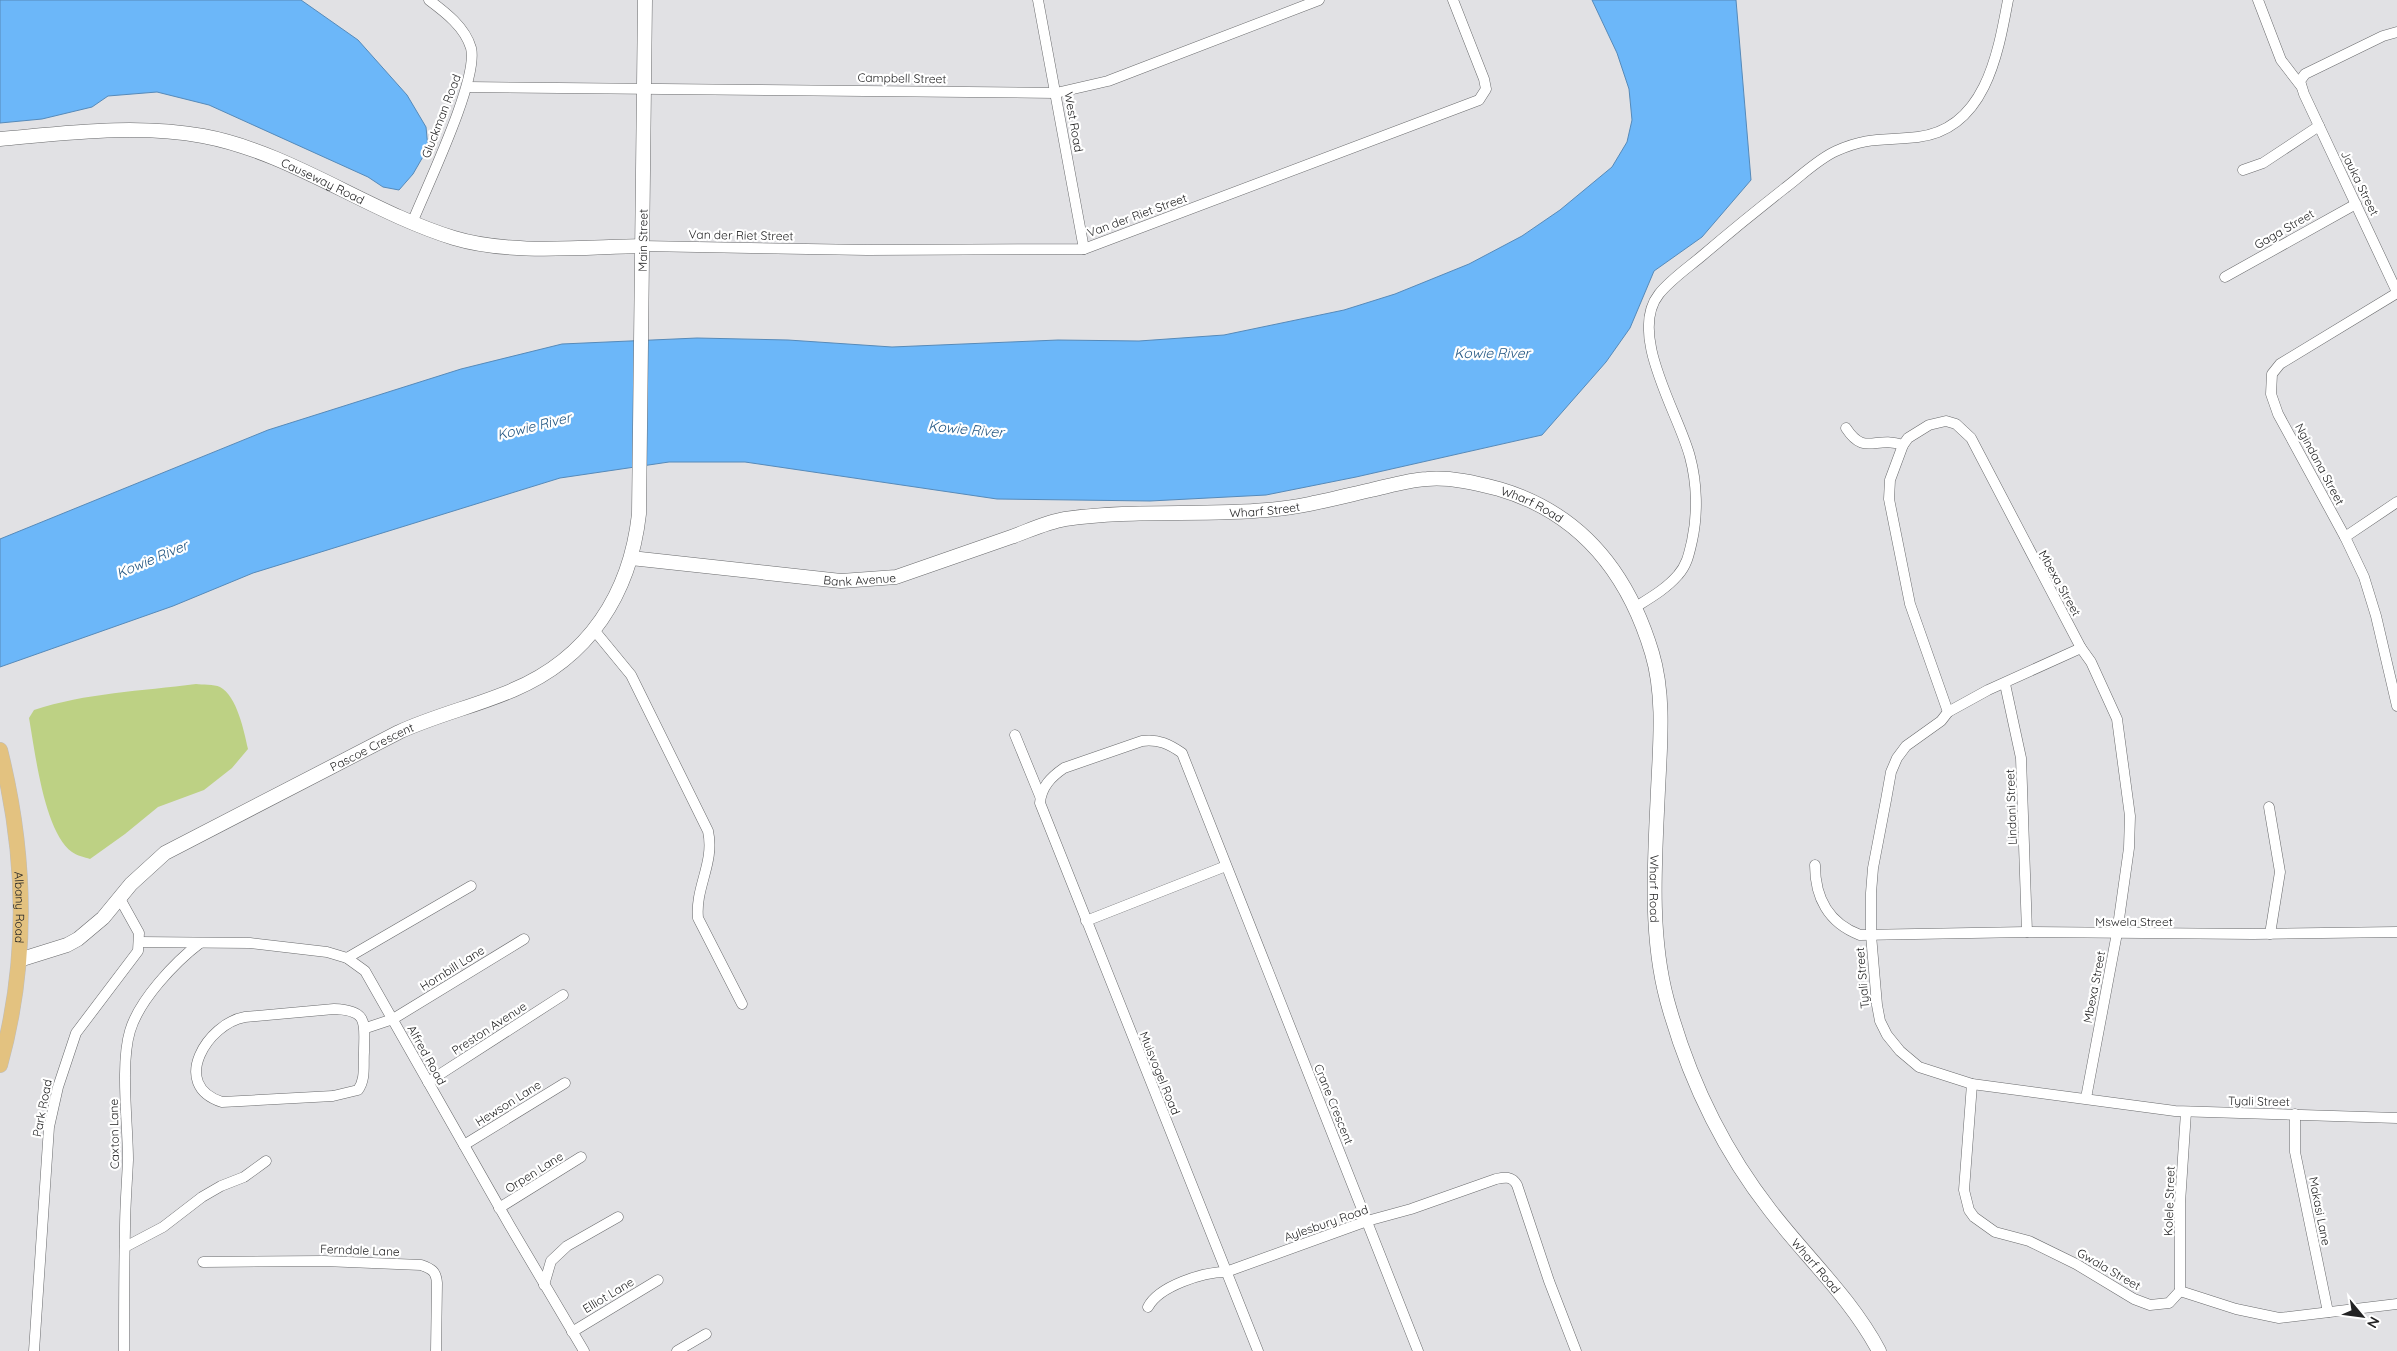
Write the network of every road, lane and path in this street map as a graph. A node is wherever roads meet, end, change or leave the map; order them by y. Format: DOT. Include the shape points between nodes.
graph roads {
  1 [pos="429,0"];
  2 [pos="645,0"];
  3 [pos="1038,0"];
  4 [pos="1319,0"];
  5 [pos="1453,0"];
  6 [pos="2008,0"];
  7 [pos="2258,0"];
  8 [pos="2397,32"];
  9 [pos="2301,86"];
  10 [pos="468,87"];
  11 [pos="645,88"];
  12 [pos="1056,93"];
  13 [pos="2319,126"];
  14 [pos="0,138"];
  15 [pos="2243,170"];
  16 [pos="2356,204"];
  17 [pos="412,223"];
  18 [pos="642,246"];
  19 [pos="1084,249"];
  20 [pos="2224,277"];
  21 [pos="2397,292"];
  22 [pos="1846,428"];
  23 [pos="1903,445"];
  24 [pos="640,479"];
  25 [pos="1445,479"];
  26 [pos="2397,502"];
  27 [pos="1081,518"];
  28 [pos="2345,537"];
  29 [pos="631,558"];
  30 [pos="1634,608"];
  31 [pos="594,630"];
  32 [pos="2081,648"];
  33 [pos="2004,684"];
  34 [pos="2397,706"];
  35 [pos="1948,712"];
  36 [pos="1015,736"];
  37 [pos="0,750"];
  38 [pos="1040,800"];
  39 [pos="2269,807"];
  40 [pos="1815,865"];
  41 [pos="1226,866"];
  42 [pos="471,886"];
  43 [pos="119,897"];
  44 [pos="1086,922"];
  45 [pos="2027,932"];
  46 [pos="2397,932"];
  47 [pos="2116,933"];
  48 [pos="2270,934"];
  49 [pos="1871,935"];
  50 [pos="524,939"];
  51 [pos="139,942"];
  52 [pos="200,943"];
  53 [pos="346,958"];
  54 [pos="19,960"];
  55 [pos="562,995"];
  56 [pos="742,1004"];
  57 [pos="393,1020"];
  58 [pos="366,1028"];
  59 [pos="0,1065"];
  60 [pos="428,1082"];
  61 [pos="565,1083"];
  62 [pos="1972,1084"];
  63 [pos="2086,1098"];
  64 [pos="2186,1112"];
  65 [pos="2295,1114"];
  66 [pos="2397,1118"];
  67 [pos="464,1145"];
  68 [pos="581,1157"];
  69 [pos="266,1161"];
  70 [pos="499,1208"];
  71 [pos="618,1217"];
  72 [pos="1367,1220"];
  73 [pos="125,1247"];
  74 [pos="203,1262"];
  75 [pos="1226,1272"];
  76 [pos="658,1280"];
  77 [pos="544,1285"];
  78 [pos="2180,1291"];
  79 [pos="2397,1304"];
  80 [pos="1148,1307"];
  81 [pos="2328,1312"];
  82 [pos="572,1332"];
  83 [pos="706,1334"];
  84 [pos="34,1351"];
  85 [pos="124,1351"];
  86 [pos="436,1351"];
  87 [pos="584,1351"];
  88 [pos="677,1351"];
  89 [pos="1258,1351"];
  90 [pos="1418,1351"];
  91 [pos="1576,1351"];
  92 [pos="1879,1351"];
  1 -- 10 [label="street, Gluckman Road" via="458,25 469,43 473,60"];
  2 -- 11 [label="street, Main Street"];
  3 -- 12 [label="street, West Road"];
  4 -- 12 [label="street, Campbell Street" via="1108,81"];
  5 -- 19 [label="street, Van der Riet Street" via="1486,89 1484,95 1471,105"];
  6 -- 30 [label="street" via="1992,71 1974,105 1961,118 1939,132 1916,137 1869,139 1831,154 1718,242 1655,300 1649,316 1648,334 1656,367 1691,459 1696,518 1688,561 1657,594"];
  7 -- 9 [label="street, Jauka Street" via="2281,60"];
  8 -- 9 [label="street" via="2382,36 2305,74"];
  9 -- 13 [label="street, Jauka Street"];
  10 -- 11 [label="street, Campbell Street"];
  10 -- 17 [label="street, Gluckman Road"];
  11 -- 12 [label="street, Campbell Street"];
  11 -- 18 [label="street, Main Street"];
  12 -- 19 [label="street, West Road"];
  13 -- 15 [label="street" via="2263,163"];
  13 -- 16 [label="street, Jauka Street"];
  14 -- 17 [label="street, Causeway Road" via="130,129 204,136 259,153"];
  16 -- 20 [label="street, Gaga Street"];
  16 -- 21 [label="street, Jauka Street"];
  17 -- 18 [label="street, Causeway Road" via="454,238 495,246"];
  18 -- 19 [label="street, Van der Riet Street"];
  18 -- 24 [label="street, Main Street"];
  21 -- 28 [label="street, Ngindana Street" via="2280,364 2271,380 2271,394 2278,414"];
  22 -- 23 [label="street" via="1861,444 1888,441"];
  23 -- 32 [label="street, Mbexa Street" via="1908,438 1946,421 1956,424 1971,438"];
  23 -- 35 [label="street" via="1890,480 1889,499 1910,604"];
  24 -- 29 [label="street, Pascoe Crescent" via="638,521"];
  25 -- 27 [label="street, Wharf Street" via="1425,479 1315,504 1270,510"];
  25 -- 30 [label="street, Wharf Road" via="1515,494 1575,527 1607,560"];
  26 -- 28 [label="street"];
  27 -- 29 [label="street, Bank Avenue" via="1060,520 896,577 882,579 841,581"];
  28 -- 34 [label="street, Ngindana Street" via="2361,568 2372,602"];
  29 -- 31 [label="street, Pascoe Crescent" via="616,596"];
  30 -- 92 [label="street, Wharf Road" via="1653,654 1659,686 1655,915 1667,998 1682,1048 1709,1114 1737,1164 1771,1211 1849,1304"];
  31 -- 43 [label="street, Pascoe Crescent" via="571,654 534,680 482,703 399,732 164,853"];
  31 -- 56 [label="street" via="631,675 708,831 711,846 697,903 698,918"];
  32 -- 33 [label="street, Tyali Street"];
  32 -- 47 [label="street, Mbexa Street" via="2112,706 2122,743 2130,833"];
  33 -- 35 [label="street, Tyali Street"];
  33 -- 45 [label="street, Lindani Street" via="2021,758"];
  35 -- 49 [label="street, Tyali Street" via="1935,726 1906,746 1893,766 1873,868"];
  36 -- 38 [label="street, Muisvogel Road"];
  37 -- 54 [label="main road, Albany Road" via="21,866"];
  38 -- 41 [label="street, Crane Crescent" via="1055,774 1069,766 1142,741 1163,742 1182,753"];
  38 -- 44 [label="street, Muisvogel Road"];
  39 -- 48 [label="street" via="2280,872"];
  40 -- 49 [label="street, Mswela Street" via="1817,887 1828,914 1851,932"];
  41 -- 44 [label="street"];
  41 -- 72 [label="street, Crane Crescent"];
  42 -- 53 [label="street"];
  43 -- 51 [label="street" via="136,925"];
  43 -- 54 [label="street, Pascoe Crescent" via="103,918 78,939"];
  44 -- 75 [label="street, Muisvogel Road"];
  45 -- 47 [label="street, Mswela Street"];
  45 -- 49 [label="street, Mswela Street"];
  46 -- 48 [label="street, Mswela Street"];
  47 -- 48 [label="street, Mswela Street"];
  47 -- 63 [label="street, Mbexa Street"];
  49 -- 62 [label="street, Tyali Street" via="1876,1005 1886,1035 1919,1067"];
  50 -- 57 [label="street, Hornbill Lane"];
  51 -- 52 [label="street, Alfred Road"];
  51 -- 84 [label="street, Park Road" via="134,958 76,1033 55,1096 49,1127"];
  52 -- 53 [label="street, Alfred Road" via="250,943 327,952"];
  52 -- 73 [label="street, Caxton Lane" via="156,988 137,1013 129,1032 126,1054 128,1161"];
  53 -- 57 [label="street, Alfred Road" via="365,971"];
  54 -- 59 [label="main road, Albany Road" via="13,1010"];
  55 -- 60 [label="street, Preston Avenue"];
  57 -- 58 [label="street, Hornbill Lane"];
  57 -- 60 [label="street, Alfred Road"];
  58 -- 58 [label="street" via="361,1019 346,1010 239,1018 228,1023 203,1047 196,1061 197,1076 208,1094 222,1102 352,1093 363,1082"];
  60 -- 67 [label="street, Alfred Road"];
  61 -- 67 [label="street, Hewson Lane"];
  62 -- 63 [label="street, Tyali Street"];
  62 -- 78 [label="street, Gwala Street" via="1964,1190 1966,1204 1974,1217 1995,1232 2049,1250 2150,1305 2169,1303"];
  63 -- 64 [label="street, Tyali Street"];
  64 -- 65 [label="street, Tyali Street"];
  64 -- 78 [label="street, Kolele Street" via="2180,1203"];
  65 -- 66 [label="street, Tyali Street"];
  65 -- 81 [label="street, Makasi Lane" via="2295,1152"];
  67 -- 70 [label="street, Alfred Road"];
  68 -- 70 [label="street, Orpen Lane"];
  69 -- 73 [label="street" via="244,1177 202,1196 163,1227"];
  70 -- 77 [label="street, Alfred Road"];
  71 -- 77 [label="street" via="567,1246 551,1261"];
  72 -- 75 [label="street, Aylesbury Road"];
  72 -- 90 [label="street, Crane Crescent"];
  72 -- 91 [label="street, Aylesbury Road" via="1411,1209 1496,1179 1511,1178 1517,1185"];
  73 -- 85 [label="street, Caxton Lane"];
  74 -- 86 [label="street, Ferndale Lane" via="324,1261 431,1268 436,1273 437,1283"];
  75 -- 80 [label="street, Aylesbury Road" via="1209,1273 1155,1295"];
  75 -- 89 [label="street, Muisvogel Road"];
  76 -- 82 [label="street, Elliot Lane"];
  77 -- 82 [label="street, Alfred Road"];
  78 -- 81 [label="street" via="2268,1316 2290,1318"];
  79 -- 81 [label="street"];
  82 -- 87 [label="street, Alfred Road"];
  83 -- 88 [label="street"];
}
